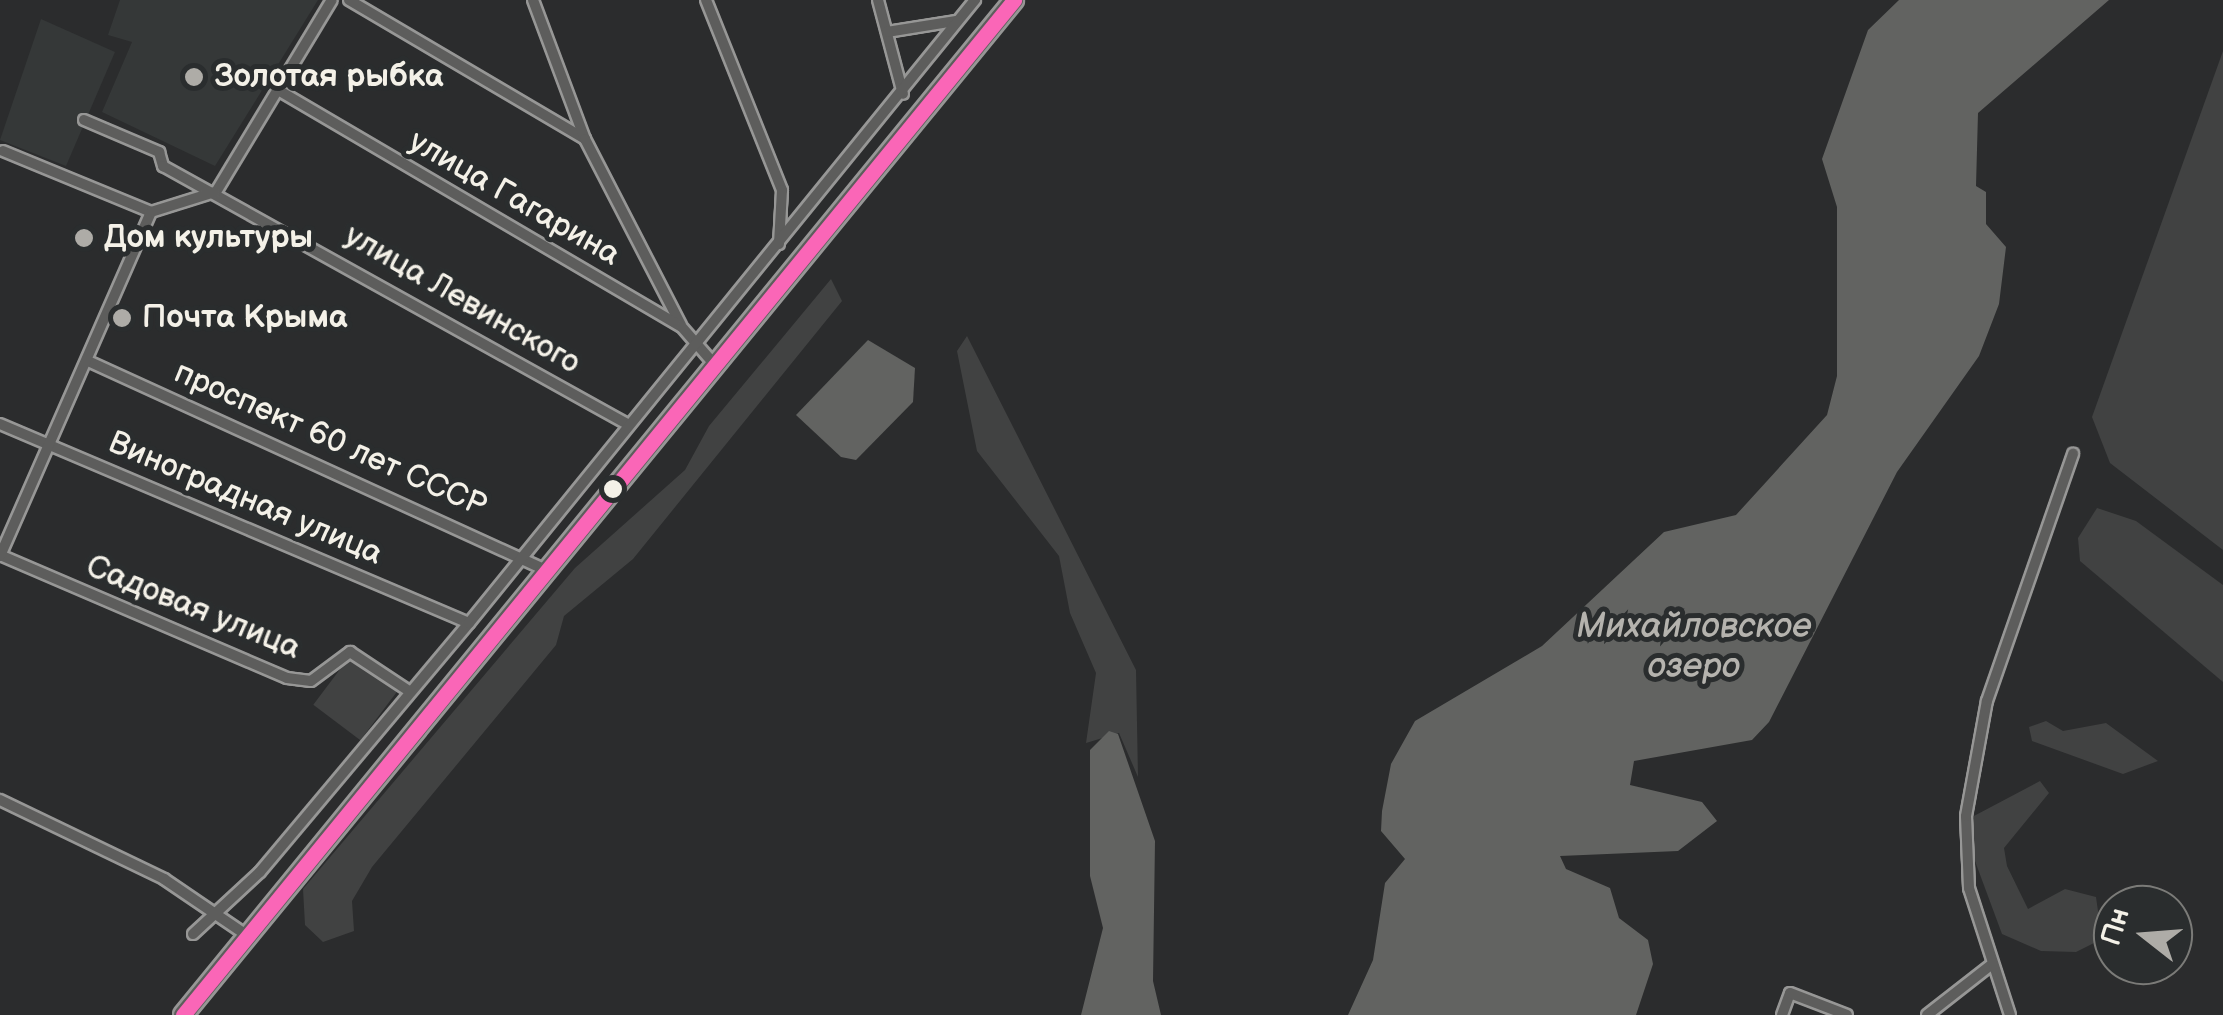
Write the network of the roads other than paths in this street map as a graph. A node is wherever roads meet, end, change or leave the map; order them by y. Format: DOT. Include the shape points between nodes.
graph roads {
  1 [pos="332,0"];
  2 [pos="350,0"];
  3 [pos="533,0"];
  4 [pos="706,0"];
  5 [pos="878,0"];
  6 [pos="975,0"];
  7 [pos="1014,0"];
  8 [pos="957,21"];
  9 [pos="887,32"];
  10 [pos="278,90"];
  11 [pos="904,94"];
  12 [pos="84,120"];
  13 [pos="586,140"];
  14 [pos="3,151"];
  15 [pos="216,192"];
  16 [pos="152,212"];
  17 [pos="779,244"];
  18 [pos="682,326"];
  19 [pos="697,341"];
  20 [pos="88,361"];
  21 [pos="715,365"];
  22 [pos="0,424"];
  23 [pos="629,425"];
  24 [pos="51,446"];
  25 [pos="2073,454"];
  26 [pos="523,552"];
  27 [pos="0,555"];
  28 [pos="548,571"];
  29 [pos="470,623"];
  30 [pos="409,692"];
  31 [pos="0,800"];
  32 [pos="221,914"];
  33 [pos="193,934"];
  34 [pos="248,936"];
  35 [pos="1991,965"];
  36 [pos="183,1015"];
  37 [pos="1782,1015"];
  38 [pos="1847,1015"];
  39 [pos="1927,1015"];
  40 [pos="2010,1015"];
  1 -- 10 [label="street"];
  2 -- 13 [label="street"];
  3 -- 13 [label="street"];
  4 -- 17 [label="street" via="782,190"];
  5 -- 9 [label="street"];
  6 -- 8 [label="street"];
  7 -- 21 [label="main road"];
  8 -- 9 [label="street"];
  8 -- 11 [label="street"];
  9 -- 11 [label="street"];
  10 -- 15 [label="street"];
  10 -- 18 [label="street, улица Гагарина"];
  11 -- 17 [label="street"];
  12 -- 15 [label="street, улица Левинского" via="160,152 163,166"];
  13 -- 18 [label="street"];
  14 -- 16 [label="street"];
  15 -- 16 [label="street"];
  15 -- 23 [label="street, улица Левинского"];
  16 -- 20 [label="street"];
  17 -- 19 [label="street"];
  18 -- 19 [label="street, улица Гагарина"];
  19 -- 21 [label="street, улица Гагарина"];
  19 -- 23 [label="street"];
  20 -- 24 [label="street"];
  20 -- 26 [label="street, проспект 60 лет СССР"];
  21 -- 28 [label="main road"];
  22 -- 24 [label="street, Виноградная улица"];
  23 -- 26 [label="street"];
  24 -- 27 [label="street"];
  24 -- 29 [label="street, Виноградная улица"];
  25 -- 35 [label="street" via="1987,701 1966,816 1965,864"];
  26 -- 28 [label="street, проспект 60 лет СССР"];
  26 -- 29 [label="street"];
  27 -- 30 [label="street, Садовая улица" via="286,678 311,681 350,652"];
  28 -- 34 [label="main road"];
  29 -- 30 [label="street"];
  30 -- 32 [label="street"];
  31 -- 32 [label="street"];
  32 -- 33 [label="street"];
  32 -- 34 [label="street"];
  34 -- 36 [label="main road"];
  35 -- 39 [label="street"];
  35 -- 40 [label="street"];
  37 -- 38 [label="street" via="1790,993"];
}
